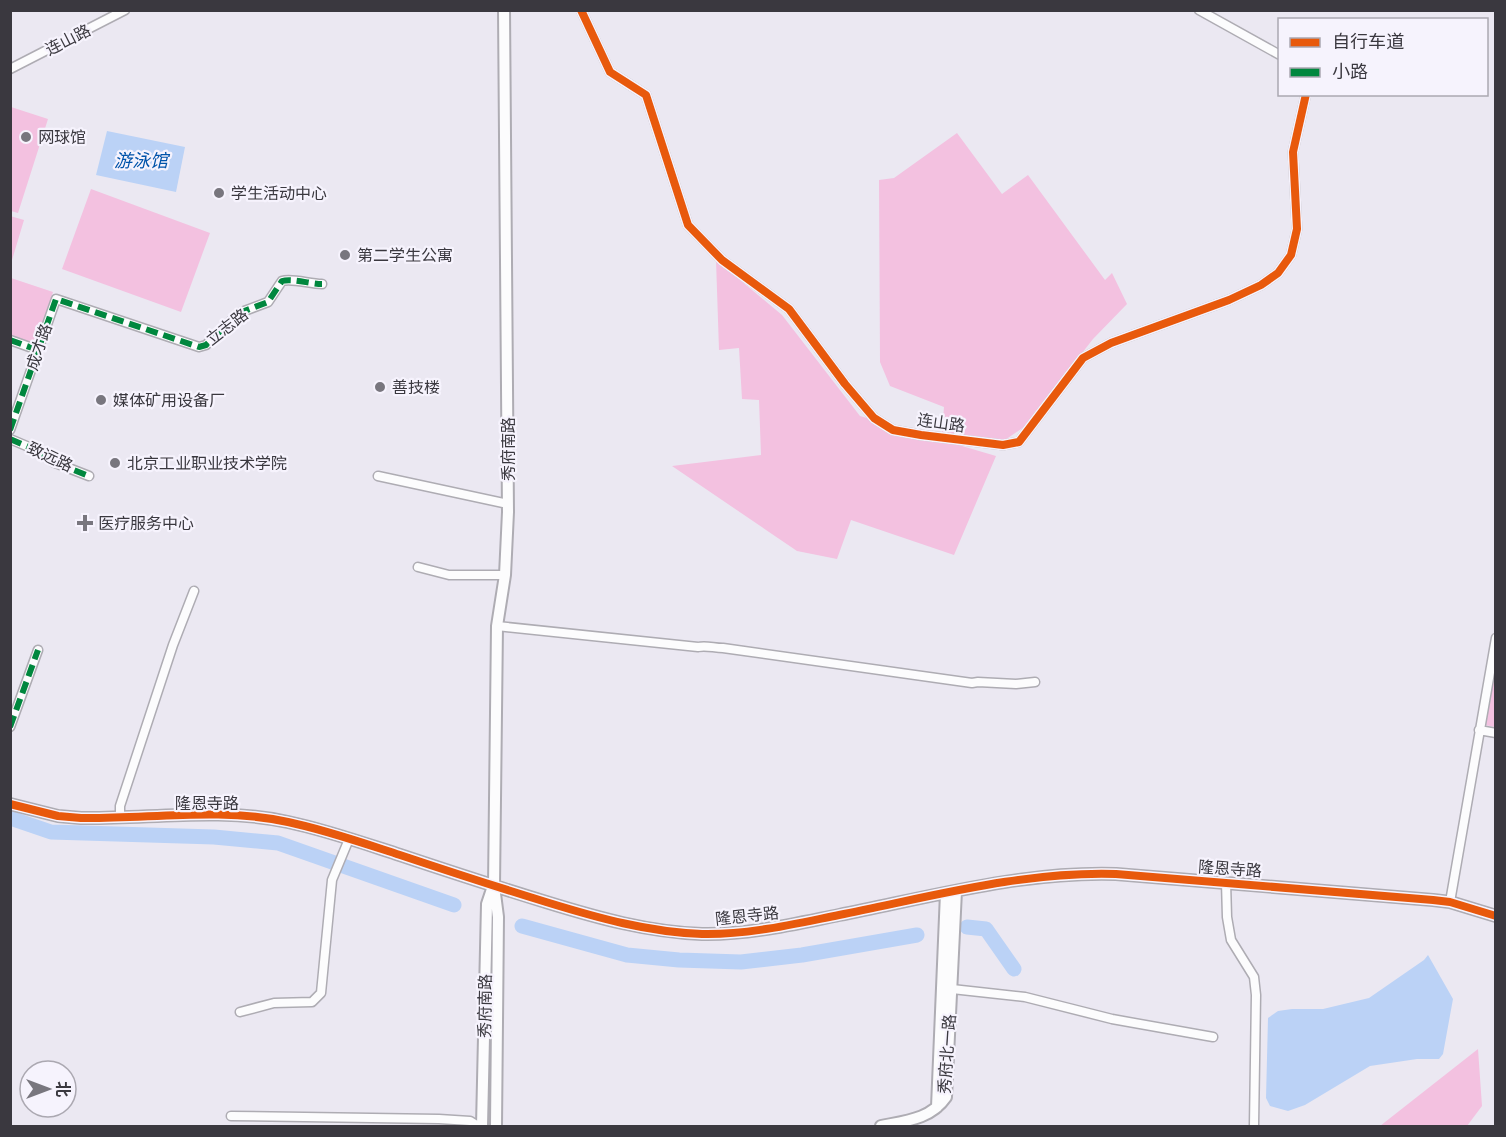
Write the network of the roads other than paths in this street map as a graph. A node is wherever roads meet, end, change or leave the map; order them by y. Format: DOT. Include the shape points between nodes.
graph roads {
  1 [pos="125,10"];
  2 [pos="504,10"];
  3 [pos="581,10"];
  4 [pos="1199,10"];
  5 [pos="1278,54"];
  6 [pos="10,69"];
  7 [pos="1306,96"];
  8 [pos="321,284"];
  9 [pos="56,299"];
  10 [pos="10,340"];
  11 [pos="38,350"];
  12 [pos="10,430"];
  13 [pos="10,439"];
  14 [pos="89,476"];
  15 [pos="378,476"];
  16 [pos="508,504"];
  17 [pos="418,567"];
  18 [pos="506,575"];
  19 [pos="194,591"];
  20 [pos="497,626"];
  21 [pos="1496,638"];
  22 [pos="38,650"];
  23 [pos="1035,682"];
  24 [pos="10,727"];
  25 [pos="1479,730"];
  26 [pos="1496,733"];
  27 [pos="10,804"];
  28 [pos="120,818"];
  29 [pos="347,843"];
  30 [pos="1226,882"];
  31 [pos="494,886"];
  32 [pos="951,892"];
  33 [pos="1450,902"];
  34 [pos="1496,916"];
  35 [pos="952,989"];
  36 [pos="240,1012"];
  37 [pos="1213,1036"];
  38 [pos="938,1107"];
  39 [pos="231,1116"];
  40 [pos="480,1126"];
  41 [pos="496,1126"];
  42 [pos="881,1126"];
  43 [pos="1254,1126"];
  1 -- 6 [label="street, 连山路"];
  2 -- 16 [label="street, 秀府南路"];
  3 -- 7 [label="street, 连山路" via="610,72 646,95 688,225 723,260 789,309 874,418 893,430 982,443 1019,442 1083,358 1111,343 1228,300 1278,273 1291,255 1298,229 1293,152"];
  4 -- 5 [label="street"];
  8 -- 9 [label="street, 立志路" via="282,281 268,302 239,313 206,345 199,347"];
  9 -- 11 [label="street, 成才路"];
  10 -- 11 [label="street"];
  11 -- 12 [label="street, 成才路"];
  13 -- 14 [label="street, 致远路"];
  15 -- 16 [label="street"];
  16 -- 18 [label="street, 秀府南路"];
  17 -- 18 [label="street" via="450,575"];
  18 -- 20 [label="street, 秀府南路"];
  19 -- 28 [label="street" via="120,806"];
  20 -- 23 [label="street" via="705,645 972,683"];
  20 -- 31 [label="street, 秀府南路"];
  21 -- 25 [label="street"];
  22 -- 24 [label="street"];
  25 -- 26 [label="street"];
  25 -- 33 [label="street"];
  27 -- 28 [label="street, 隆恩寺路" via="58,816"];
  28 -- 29 [label="street, 隆恩寺路" via="253,817 288,822"];
  29 -- 31 [label="street, 隆恩寺路"];
  29 -- 36 [label="street" via="332,880 321,993 312,1002 274,1003"];
  30 -- 32 [label="street, 隆恩寺路" via="1056,874"];
  30 -- 33 [label="street, 隆恩寺路"];
  30 -- 43 [label="street" via="1231,940 1254,977"];
  31 -- 32 [label="street, 隆恩寺路" via="621,924 702,934 780,927"];
  31 -- 40 [label="street, 秀府南路" via="487,904"];
  31 -- 41 [label="street, 秀府南路" via="498,917"];
  32 -- 35 [label="street, 秀府北一路"];
  32 -- 38 [label="street, 秀府北一路"];
  33 -- 34 [label="street, 隆恩寺路"];
  35 -- 37 [label="street" via="1025,997 1112,1019"];
  35 -- 38 [label="street, 秀府北一路" via="946,1097"];
  38 -- 42 [label="street" via="921,1118"];
  39 -- 40 [label="street" via="439,1119 470,1121"];
}
